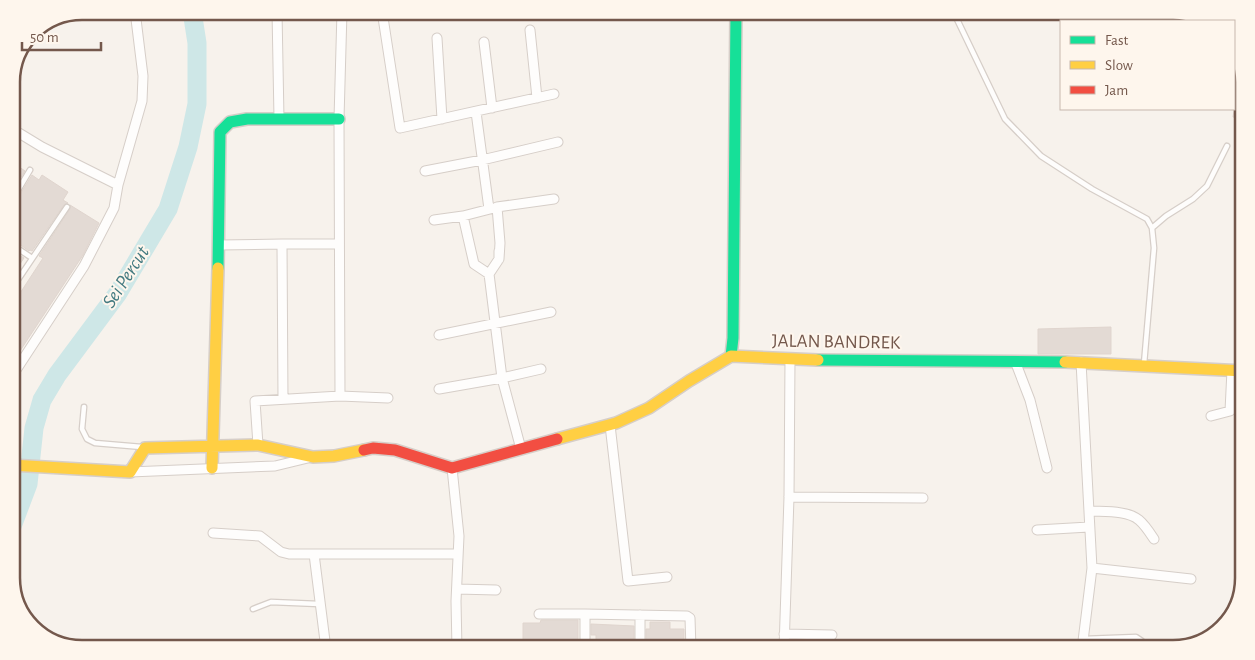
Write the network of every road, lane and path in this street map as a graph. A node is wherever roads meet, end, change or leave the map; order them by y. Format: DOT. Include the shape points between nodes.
graph roads {
  1 [pos="136,20"];
  2 [pos="277,20"];
  3 [pos="342,20"];
  4 [pos="383,20"];
  5 [pos="736,20"];
  6 [pos="957,20"];
  7 [pos="530,30"];
  8 [pos="437,38"];
  9 [pos="484,42"];
  10 [pos="554,94"];
  11 [pos="537,98"];
  12 [pos="492,108"];
  13 [pos="476,112"];
  14 [pos="279,119"];
  15 [pos="339,119"];
  16 [pos="442,119"];
  17 [pos="20,134"];
  18 [pos="558,142"];
  19 [pos="1227,146"];
  20 [pos="482,160"];
  21 [pos="30,170"];
  22 [pos="425,171"];
  23 [pos="118,185"];
  24 [pos="20,187"];
  25 [pos="554,198"];
  26 [pos="67,207"];
  27 [pos="493,208"];
  28 [pos="463,216"];
  29 [pos="434,220"];
  30 [pos="1152,228"];
  31 [pos="282,244"];
  32 [pos="338,244"];
  33 [pos="219,245"];
  34 [pos="20,250"];
  35 [pos="32,258"];
  36 [pos="488,274"];
  37 [pos="20,276"];
  38 [pos="551,312"];
  39 [pos="496,323"];
  40 [pos="439,335"];
  41 [pos="731,356"];
  42 [pos="20,360"];
  43 [pos="790,360"];
  44 [pos="1015,361"];
  45 [pos="1081,362"];
  46 [pos="1144,366"];
  47 [pos="541,370"];
  48 [pos="1235,370"];
  49 [pos="502,378"];
  50 [pos="1235,385"];
  51 [pos="439,390"];
  52 [pos="340,396"];
  53 [pos="388,398"];
  54 [pos="283,399"];
  55 [pos="84,407"];
  56 [pos="1211,416"];
  57 [pos="610,425"];
  58 [pos="258,444"];
  59 [pos="214,445"];
  60 [pos="145,448"];
  61 [pos="521,450"];
  62 [pos="313,457"];
  63 [pos="20,466"];
  64 [pos="212,468"];
  65 [pos="452,468"];
  66 [pos="1047,468"];
  67 [pos="130,472"];
  68 [pos="790,497"];
  69 [pos="923,498"];
  70 [pos="1089,511"];
  71 [pos="1089,527"];
  72 [pos="1037,530"];
  73 [pos="213,533"];
  74 [pos="1154,539"];
  75 [pos="314,554"];
  76 [pos="458,554"];
  77 [pos="1092,568"];
  78 [pos="668,577"];
  79 [pos="1191,579"];
  80 [pos="457,590"];
  81 [pos="496,590"];
  82 [pos="319,604"];
  83 [pos="253,609"];
  84 [pos="539,614"];
  85 [pos="585,614"];
  86 [pos="640,615"];
  87 [pos="784,634"];
  88 [pos="832,635"];
  89 [pos="1083,639"];
  90 [pos="325,640"];
  91 [pos="457,640"];
  92 [pos="584,640"];
  93 [pos="640,640"];
  94 [pos="691,640"];
  95 [pos="784,640"];
  96 [pos="1140,640"];
  1 -- 23 [label="street" via="143,76 142,101"];
  2 -- 14 [label="street"];
  3 -- 15 [label="street"];
  4 -- 16 [label="street" via="400,128"];
  5 -- 41 [label="street"];
  6 -- 30 [label="lane" via="1005,119 1041,156 1146,219"];
  7 -- 11 [label="street"];
  8 -- 16 [label="street"];
  9 -- 12 [label="street"];
  10 -- 11 [label="street"];
  11 -- 12 [label="street"];
  12 -- 13 [label="street"];
  13 -- 16 [label="street"];
  13 -- 20 [label="street"];
  14 -- 15 [label="street"];
  14 -- 33 [label="street" via="230,122 220,132"];
  15 -- 32 [label="street"];
  17 -- 23 [label="street"];
  18 -- 20 [label="street"];
  19 -- 30 [label="lane" via="1207,186"];
  20 -- 22 [label="street"];
  20 -- 27 [label="street"];
  21 -- 24 [label="lane"];
  23 -- 42 [label="street" via="114,208 84,266"];
  25 -- 27 [label="street"];
  26 -- 35 [label="lane"];
  27 -- 28 [label="street"];
  27 -- 36 [label="street" via="500,243 499,255"];
  28 -- 29 [label="street"];
  28 -- 36 [label="street" via="474,264"];
  30 -- 46 [label="lane" via="1154,248"];
  31 -- 32 [label="street"];
  31 -- 33 [label="street"];
  31 -- 54 [label="street"];
  32 -- 52 [label="street"];
  33 -- 59 [label="street"];
  34 -- 35 [label="lane"];
  35 -- 37 [label="lane"];
  36 -- 39 [label="street"];
  38 -- 39 [label="street"];
  39 -- 40 [label="street"];
  39 -- 49 [label="street"];
  41 -- 43 [label="street, JALAN BANDREK"];
  41 -- 57 [label="street" via="649,408"];
  43 -- 44 [label="street, JALAN BANDREK"];
  43 -- 68 [label="street"];
  44 -- 45 [label="street, JALAN BANDREK"];
  44 -- 66 [label="street" via="1030,400"];
  45 -- 46 [label="street, JALAN BANDREK"];
  45 -- 70 [label="street"];
  46 -- 48 [label="street, JALAN BANDREK"];
  47 -- 49 [label="street"];
  49 -- 51 [label="street"];
  49 -- 61 [label="street"];
  50 -- 56 [label="street" via="1230,411"];
  52 -- 53 [label="street"];
  52 -- 54 [label="street"];
  54 -- 58 [label="street" via="255,401"];
  55 -- 60 [label="lane" via="82,429 87,439 95,443"];
  57 -- 61 [label="street"];
  57 -- 78 [label="street" via="628,581"];
  58 -- 59 [label="street"];
  58 -- 62 [label="street"];
  59 -- 60 [label="street"];
  59 -- 64 [label="street"];
  60 -- 67 [label="street"];
  61 -- 65 [label="street"];
  62 -- 64 [label="street" via="275,466"];
  62 -- 65 [label="street" via="373,448 394,450"];
  63 -- 67 [label="street"];
  64 -- 67 [label="street"];
  65 -- 76 [label="street"];
  68 -- 69 [label="street"];
  68 -- 87 [label="street"];
  70 -- 71 [label="street"];
  70 -- 74 [label="street" via="1134,517"];
  71 -- 72 [label="street"];
  71 -- 77 [label="street"];
  73 -- 75 [label="street" via="260,536 281,552"];
  75 -- 76 [label="street"];
  75 -- 82 [label="street"];
  76 -- 80 [label="street"];
  77 -- 79 [label="street"];
  77 -- 89 [label="street"];
  80 -- 81 [label="street"];
  80 -- 91 [label="street"];
  82 -- 83 [label="lane" via="272,602"];
  82 -- 90 [label="street"];
  84 -- 85 [label="street"];
  85 -- 86 [label="street"];
  85 -- 92 [label="street"];
  86 -- 93 [label="street"];
  86 -- 94 [label="street" via="687,616 691,623"];
  87 -- 88 [label="street"];
  87 -- 95 [label="street"];
  89 -- 96 [label="lane" via="1136,637"];
}
